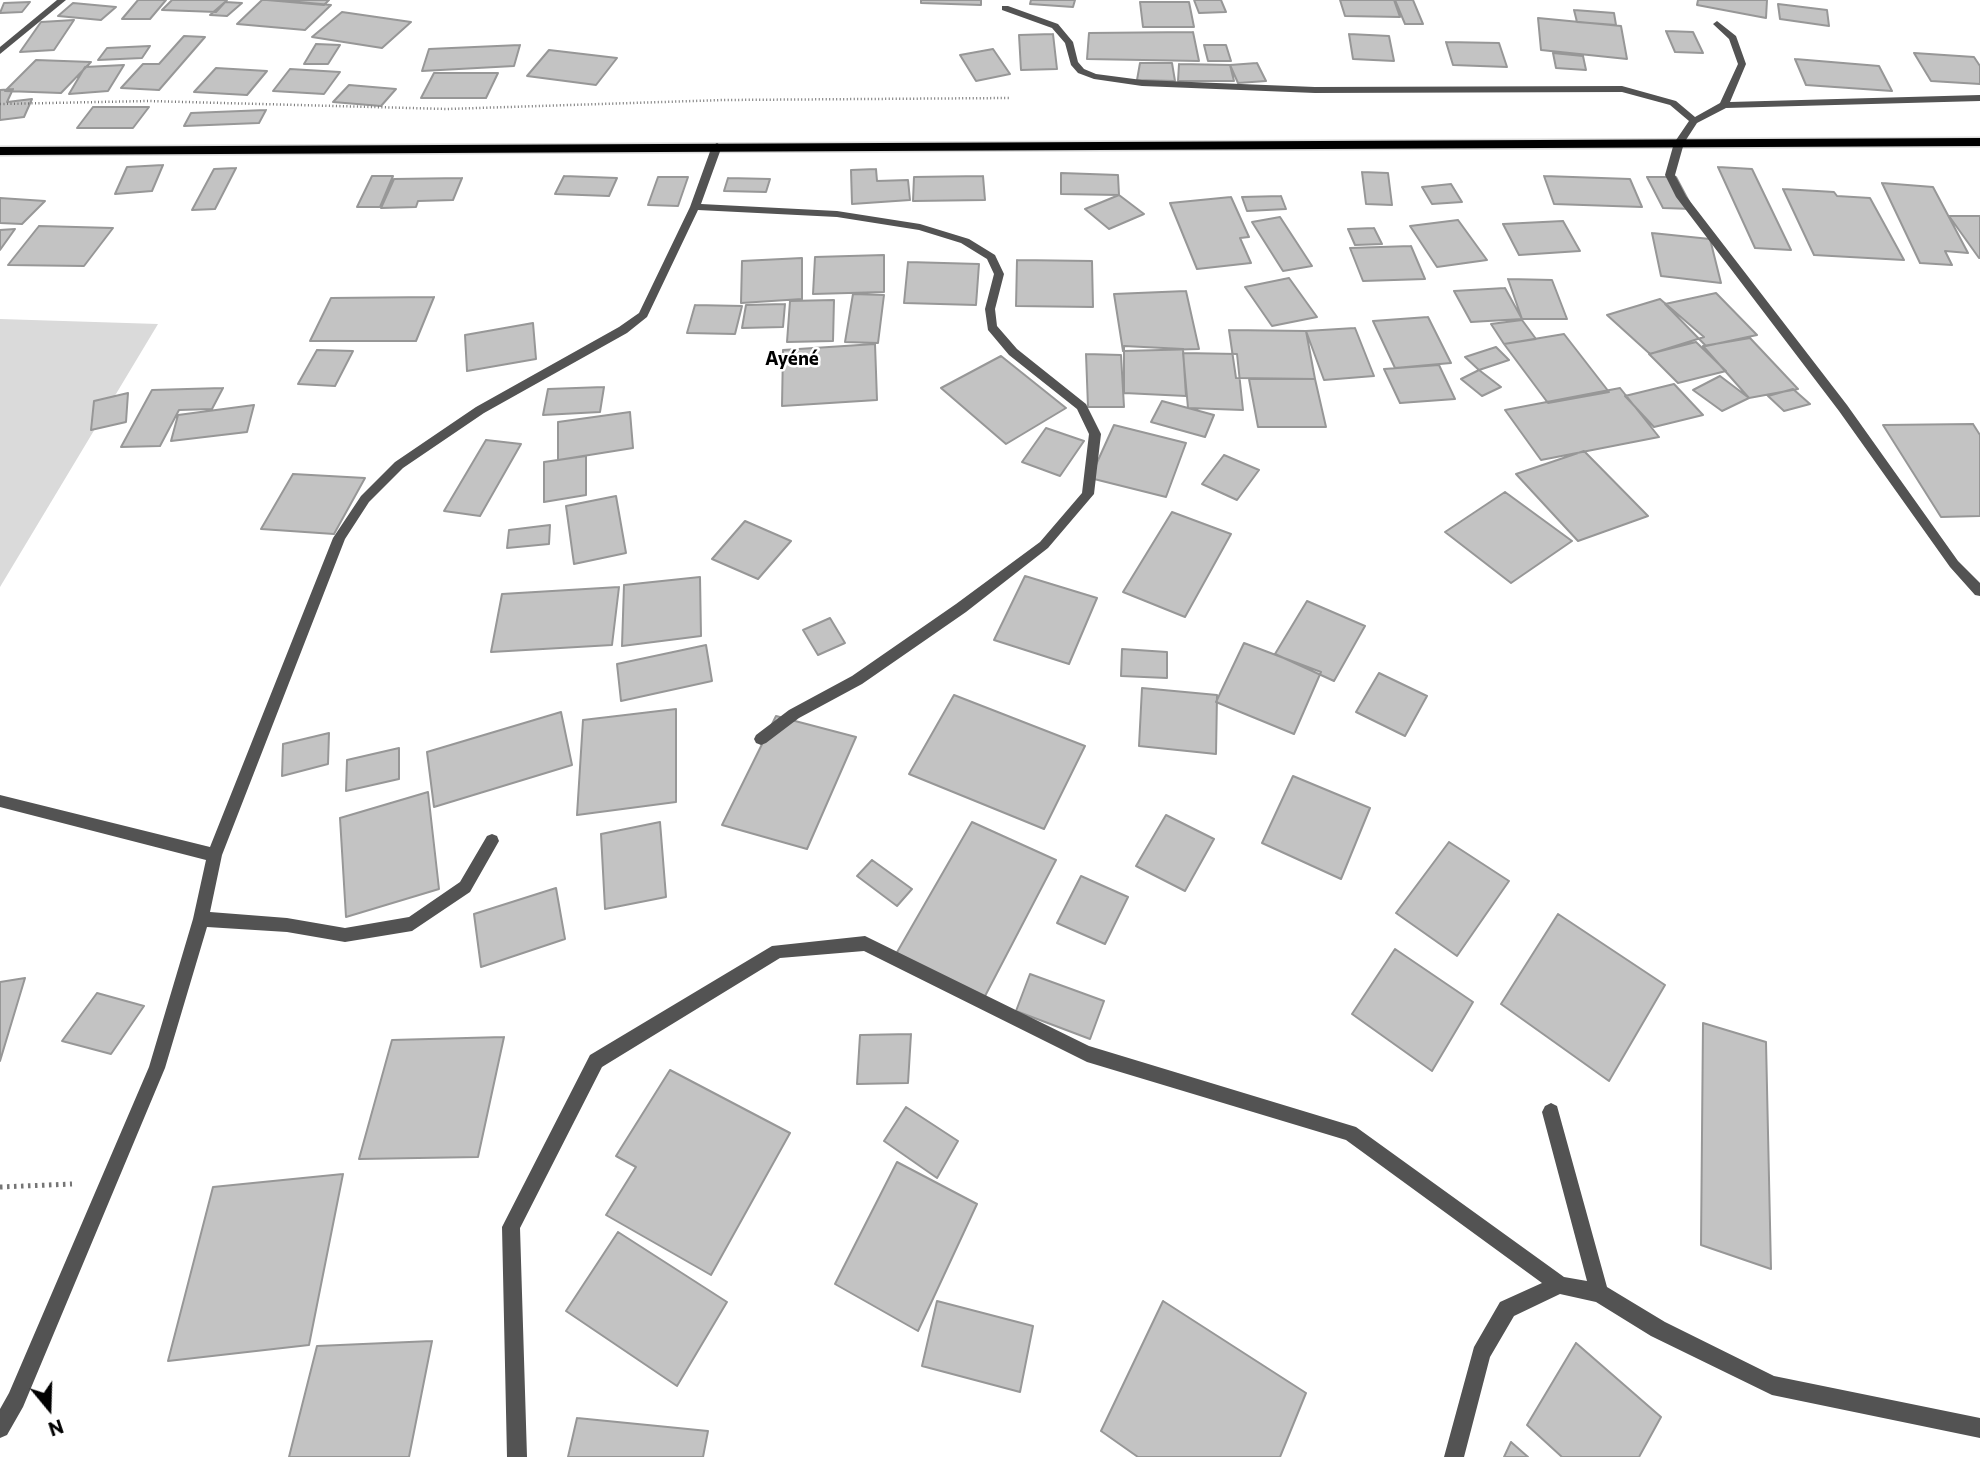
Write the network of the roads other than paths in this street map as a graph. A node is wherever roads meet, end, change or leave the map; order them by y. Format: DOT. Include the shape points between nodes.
graph roads {
  1 [pos="62,0"];
  2 [pos="1005,8"];
  3 [pos="1717,24"];
  4 [pos="0,51"];
  5 [pos="1980,98"];
  6 [pos="1724,105"];
  7 [pos="1694,121"];
  8 [pos="1980,142"];
  9 [pos="1679,143"];
  10 [pos="718,146"];
  11 [pos="0,151"];
  12 [pos="695,207"];
  13 [pos="1980,590"];
  14 [pos="761,739"];
  15 [pos="0,801"];
  16 [pos="492,841"];
  17 [pos="214,856"];
  18 [pos="201,919"];
  19 [pos="1551,1112"];
  20 [pos="1560,1285"];
  21 [pos="1599,1293"];
  22 [pos="0,1428"];
  23 [pos="1980,1428"];
  24 [pos="517,1457"];
  25 [pos="1454,1457"];
  1 -- 4 [label="street"];
  2 -- 7 [label="street" via="1055,26 1069,42 1074,63 1094,76 1142,83 1315,90 1622,89 1673,103"];
  3 -- 6 [label="street" via="1733,38 1742,64"];
  5 -- 6 [label="street"];
  6 -- 7 [label="street"];
  7 -- 9 [label="street"];
  8 -- 9 [label="main road"];
  9 -- 10 [label="main road"];
  9 -- 13 [label="street" via="1670,175 1681,197 1843,408 1954,564"];
  10 -- 11 [label="main road"];
  10 -- 12 [label="street"];
  12 -- 14 [label="street" via="837,214 920,227 965,241 990,257 999,274 990,309 992,327 1013,352 1082,407 1095,434 1088,494 1044,545 857,680 794,714"];
  12 -- 17 [label="street" via="643,315 480,410 399,465 365,499 339,538"];
  15 -- 17 [label="street"];
  16 -- 18 [label="street" via="465,887 412,924 345,935 287,925"];
  17 -- 18 [label="street"];
  18 -- 22 [label="street" via="157,1068"];
  19 -- 21 [label="street"];
  20 -- 21 [label="street"];
  20 -- 24 [label="street" via="1350,1133 1087,1054 864,943 778,951 596,1061 511,1227"];
  20 -- 25 [label="street" via="1507,1309 1481,1354"];
  21 -- 23 [label="street" via="1658,1329 1772,1385"];
}
